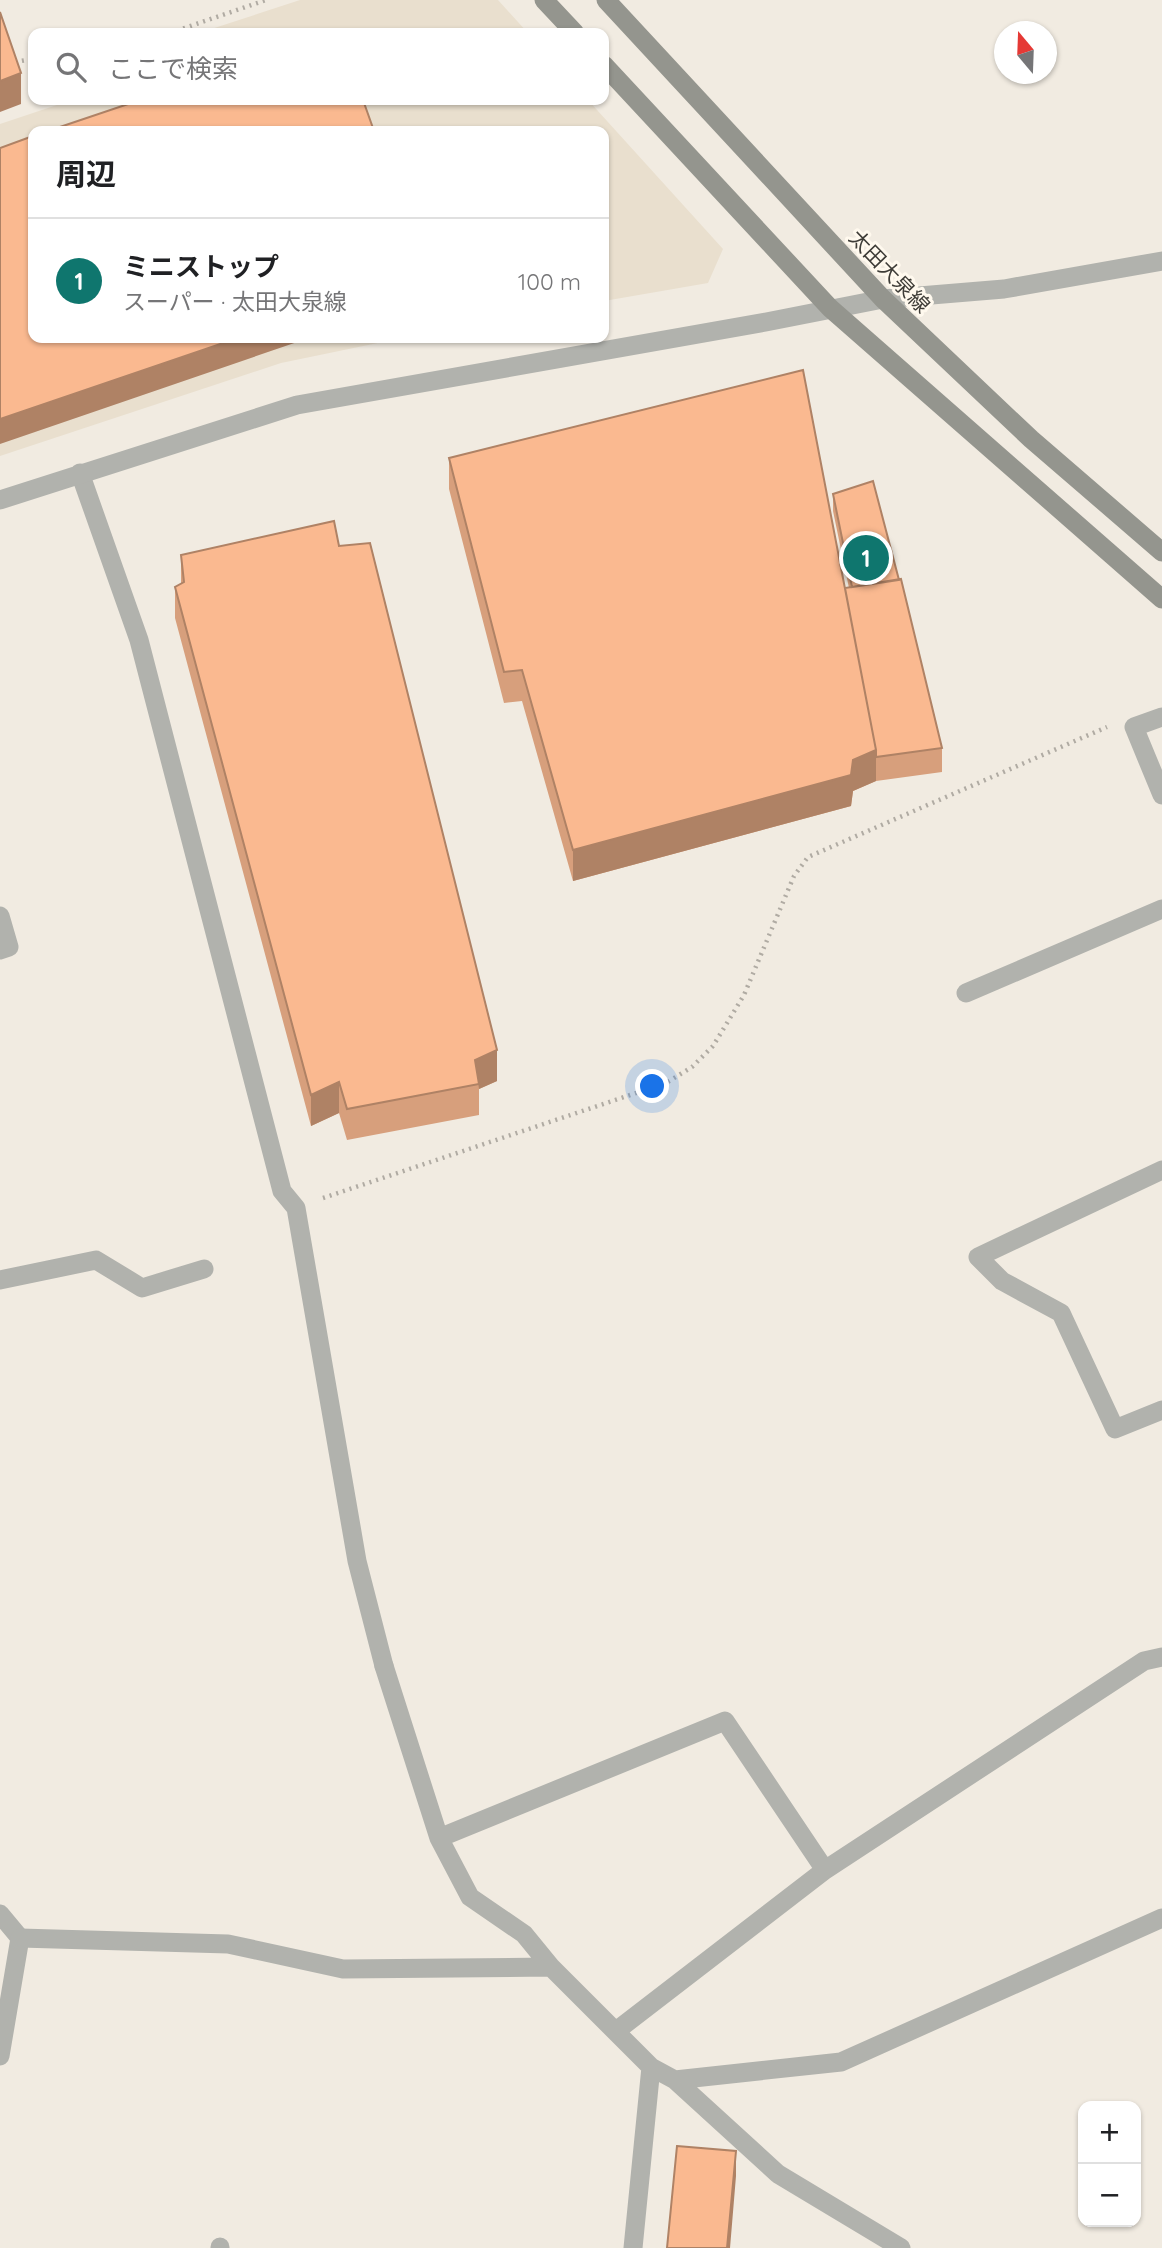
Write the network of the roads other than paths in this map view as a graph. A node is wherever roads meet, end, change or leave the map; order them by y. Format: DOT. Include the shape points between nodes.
graph roads {
  1 [pos="544,0"];
  2 [pos="606,0"];
  3 [pos="570,28"];
  4 [pos="609,70"];
  5 [pos="1162,261"];
  6 [pos="883,299"];
  7 [pos="830,308"];
  8 [pos="80,473"];
  9 [pos="0,500"];
  10 [pos="1162,552"];
  11 [pos="1162,599"];
  12 [pos="1162,717"];
  13 [pos="1162,795"];
  14 [pos="1162,909"];
  15 [pos="0,916"];
  16 [pos="0,950"];
  17 [pos="966,993"];
  18 [pos="1162,1170"];
  19 [pos="204,1269"];
  20 [pos="0,1280"];
  21 [pos="1162,1410"];
  22 [pos="1162,1657"];
  23 [pos="439,1838"];
  24 [pos="825,1870"];
  25 [pos="0,1914"];
  26 [pos="1162,1918"];
  27 [pos="0,1934"];
  28 [pos="20,1938"];
  29 [pos="551,1967"];
  30 [pos="616,2031"];
  31 [pos="0,2056"];
  32 [pos="651,2067"];
  33 [pos="675,2080"];
  34 [pos="633,2248"];
  35 [pos="901,2248"];
  1 -- 3 [label="main road"];
  2 -- 6 [label="main road, 太田大泉線"];
  4 -- 7 [label="main road"];
  5 -- 6 [label="street" via="1004,289"];
  6 -- 7 [label="street"];
  6 -- 10 [label="main road, 太田大泉線" via="1031,439"];
  7 -- 8 [label="street" via="298,405"];
  7 -- 11 [label="main road"];
  8 -- 9 [label="street"];
  8 -- 23 [label="street" via="139,640 282,1191 296,1208 357,1561 384,1666"];
  12 -- 13 [label="street" via="1134,727"];
  14 -- 17 [label="street"];
  15 -- 16 [label="street" via="9,947"];
  18 -- 21 [label="street" via="978,1257 1002,1282 1061,1313 1115,1429"];
  19 -- 20 [label="street" via="142,1288 96,1260"];
  22 -- 24 [label="street" via="1144,1661"];
  23 -- 24 [label="street" via="725,1721"];
  23 -- 29 [label="street" via="470,1897 524,1934"];
  24 -- 30 [label="street"];
  25 -- 28 [label="street"];
  26 -- 33 [label="street" via="841,2062"];
  27 -- 28 [label="street"];
  28 -- 29 [label="street" via="228,1944 343,1969"];
  28 -- 31 [label="street"];
  29 -- 30 [label="street"];
  30 -- 32 [label="street"];
  32 -- 33 [label="street"];
  32 -- 34 [label="street"];
  33 -- 35 [label="street" via="778,2174"];
}
